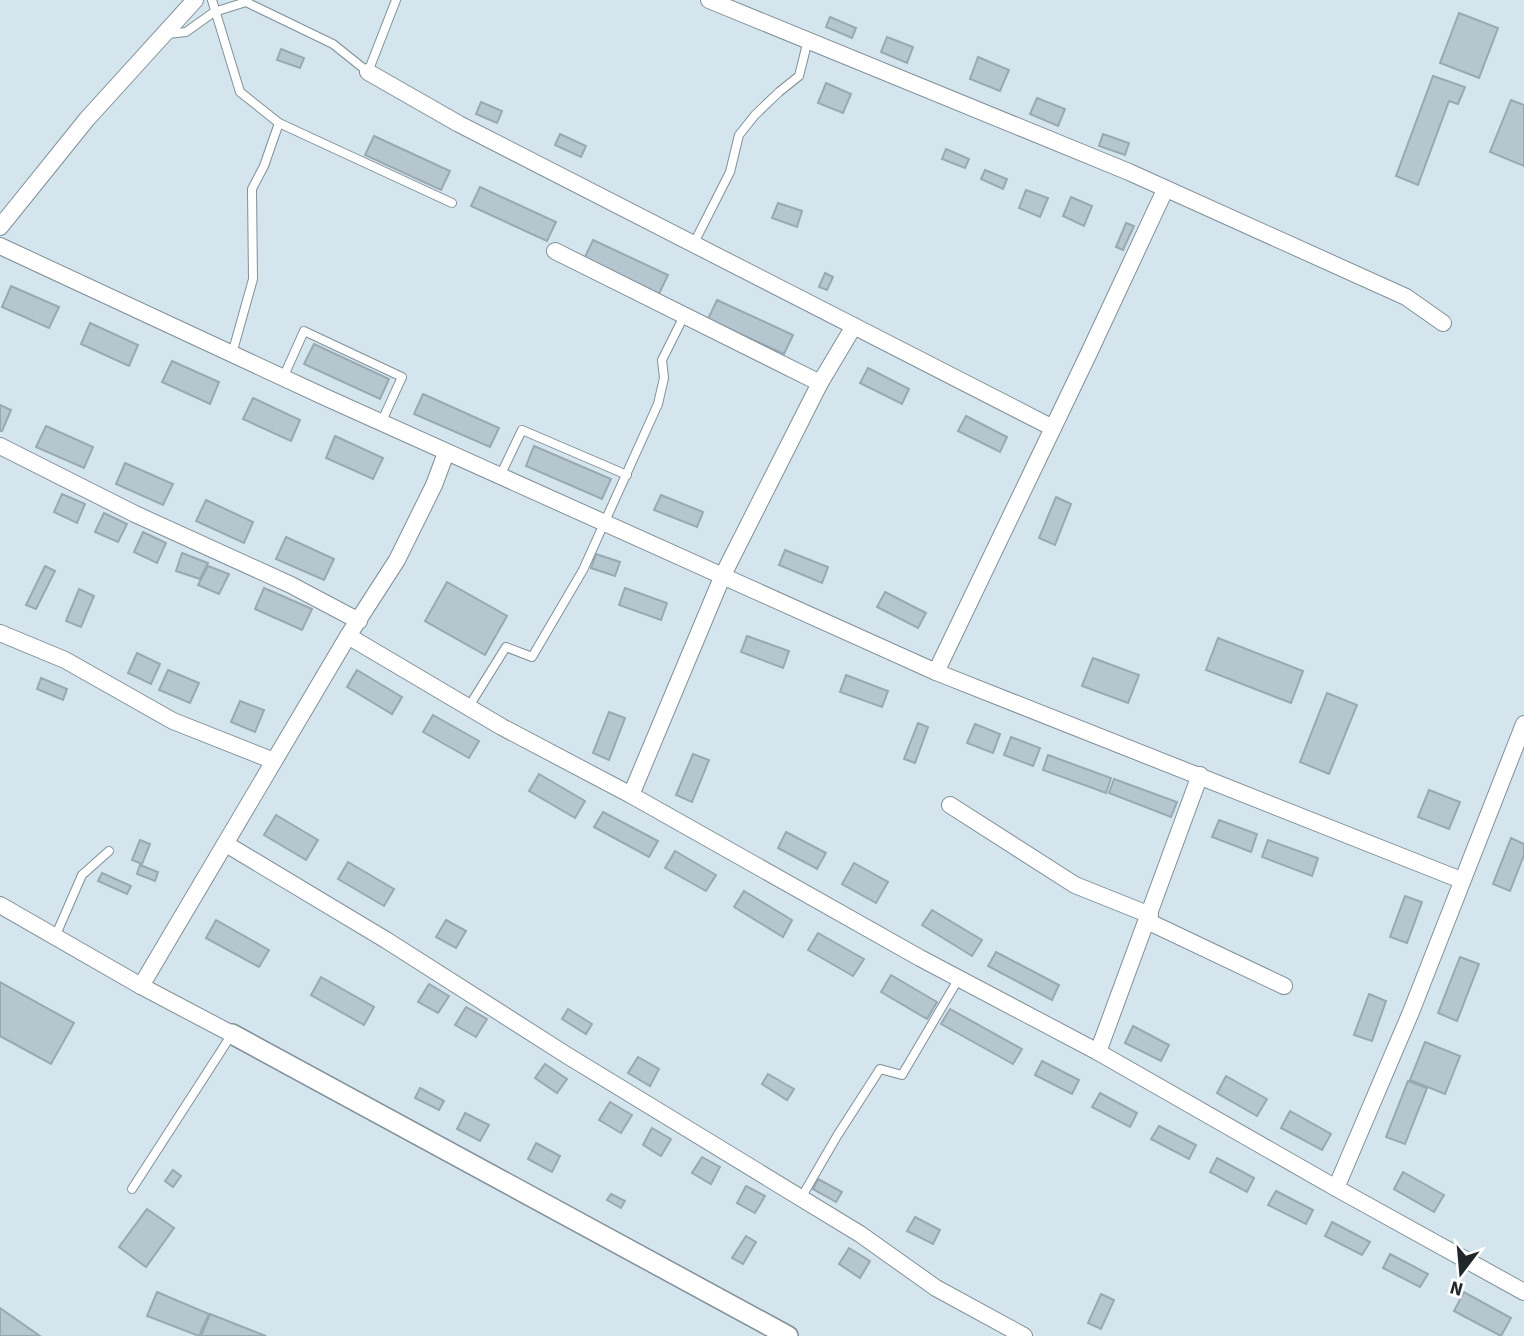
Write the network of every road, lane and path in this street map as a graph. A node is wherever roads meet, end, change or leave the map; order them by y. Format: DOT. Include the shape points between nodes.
graph roads {
  1 [pos="195,0"];
  2 [pos="212,0"];
  3 [pos="396,0"];
  4 [pos="709,0"];
  5 [pos="214,12"];
  6 [pos="164,34"];
  7 [pos="808,40"];
  8 [pos="368,72"];
  9 [pos="279,123"];
  10 [pos="1165,190"];
  11 [pos="452,203"];
  12 [pos="0,227"];
  13 [pos="694,243"];
  14 [pos="0,246"];
  15 [pos="555,251"];
  16 [pos="684,316"];
  17 [pos="1443,323"];
  18 [pos="854,326"];
  19 [pos="232,354"];
  20 [pos="283,378"];
  21 [pos="820,383"];
  22 [pos="381,423"];
  23 [pos="1053,428"];
  24 [pos="0,446"];
  25 [pos="446,453"];
  26 [pos="627,475"];
  27 [pos="500,477"];
  28 [pos="603,524"];
  29 [pos="723,575"];
  30 [pos="359,621"];
  31 [pos="0,633"];
  32 [pos="348,636"];
  33 [pos="936,672"];
  34 [pos="468,708"];
  35 [pos="1524,724"];
  36 [pos="274,761"];
  37 [pos="1200,775"];
  38 [pos="631,795"];
  39 [pos="950,804"];
  40 [pos="226,844"];
  41 [pos="109,851"];
  42 [pos="1461,880"];
  43 [pos="0,905"];
  44 [pos="1149,918"];
  45 [pos="55,937"];
  46 [pos="959,978"];
  47 [pos="141,986"];
  48 [pos="1284,986"];
  49 [pos="232,1034"];
  50 [pos="1098,1052"];
  51 [pos="1336,1188"];
  52 [pos="132,1189"];
  53 [pos="801,1198"];
  54 [pos="1524,1292"];
  55 [pos="788,1336"];
  56 [pos="1024,1336"];
  1 -- 6 [label="street"];
  2 -- 5 [label="lane"];
  3 -- 8 [label="lane"];
  4 -- 7 [label="street"];
  5 -- 6 [label="lane" via="186,32"];
  5 -- 8 [label="lane" via="246,2 333,44"];
  5 -- 9 [label="lane" via="240,92"];
  6 -- 12 [label="street"];
  7 -- 10 [label="street"];
  7 -- 13 [label="lane" via="799,76 739,135 730,172"];
  8 -- 13 [label="street" via="471,130"];
  9 -- 11 [label="lane"];
  9 -- 19 [label="lane" via="252,189 253,279"];
  10 -- 17 [label="street" via="1406,297"];
  10 -- 23 [label="street"];
  13 -- 18 [label="street"];
  14 -- 19 [label="street"];
  15 -- 16 [label="street"];
  16 -- 21 [label="street"];
  16 -- 26 [label="lane" via="662,360 664,378 658,404"];
  18 -- 21 [label="street"];
  18 -- 23 [label="street"];
  19 -- 20 [label="street"];
  20 -- 22 [label="street"];
  20 -- 22 [label="lane" via="304,331 402,377"];
  21 -- 29 [label="street"];
  22 -- 25 [label="street"];
  23 -- 33 [label="street"];
  24 -- 30 [label="street"];
  25 -- 27 [label="street"];
  25 -- 30 [label="street" via="397,560"];
  26 -- 27 [label="lane" via="522,430"];
  26 -- 28 [label="lane"];
  27 -- 28 [label="street"];
  28 -- 29 [label="street"];
  28 -- 34 [label="lane" via="583,570 532,657 506,647"];
  29 -- 33 [label="street"];
  29 -- 38 [label="street"];
  30 -- 32 [label="street"];
  31 -- 36 [label="street" via="65,660 173,721"];
  32 -- 34 [label="street"];
  32 -- 36 [label="street"];
  33 -- 37 [label="street"];
  34 -- 38 [label="street"];
  35 -- 42 [label="street"];
  36 -- 40 [label="street"];
  37 -- 42 [label="street"];
  37 -- 44 [label="street"];
  38 -- 46 [label="street"];
  39 -- 44 [label="street" via="1075,885"];
  40 -- 47 [label="street"];
  40 -- 53 [label="street"];
  41 -- 45 [label="lane" via="82,875"];
  42 -- 51 [label="street"];
  43 -- 45 [label="street"];
  44 -- 48 [label="street"];
  44 -- 50 [label="street"];
  45 -- 47 [label="street"];
  46 -- 50 [label="street"];
  46 -- 53 [label="lane" via="902,1075 880,1069"];
  47 -- 49 [label="street"];
  49 -- 52 [label="lane"];
  49 -- 55 [label="street"];
  50 -- 51 [label="street"];
  51 -- 54 [label="street"];
  53 -- 56 [label="street" via="936,1288"];
}
